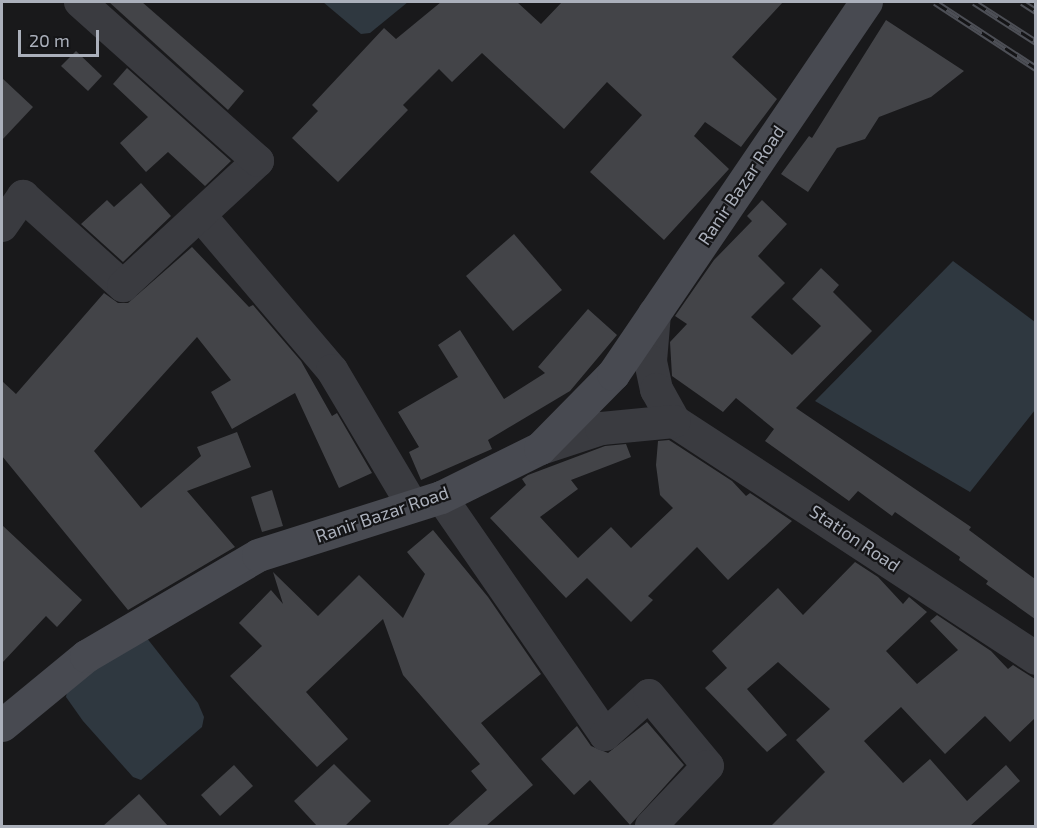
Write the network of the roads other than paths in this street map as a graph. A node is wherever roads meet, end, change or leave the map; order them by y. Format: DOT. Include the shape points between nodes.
graph roads {
  1 [pos="80,2"];
  2 [pos="861,4"];
  3 [pos="200,215"];
  4 [pos="2,226"];
  5 [pos="654,313"];
  6 [pos="674,421"];
  7 [pos="540,448"];
  8 [pos="426,501"];
  9 [pos="1035,658"];
  10 [pos="2,724"];
  11 [pos="651,826"];
  1 -- 3 [label="street" via="258,161"];
  2 -- 5 [label="main road, Ranir Bazar Road"];
  3 -- 4 [label="street" via="123,286 23,196"];
  3 -- 8 [label="street" via="332,370"];
  5 -- 6 [label="street, Station Road" via="650,361 656,389"];
  5 -- 7 [label="main road, Ranir Bazar Road" via="613,374"];
  6 -- 7 [label="street" via="641,421 601,428"];
  6 -- 9 [label="street, Station Road"];
  7 -- 8 [label="main road, Ranir Bazar Road"];
  8 -- 10 [label="main road, Ranir Bazar Road" via="258,555 86,656"];
  8 -- 11 [label="street" via="605,735 649,694 708,766"];
}
